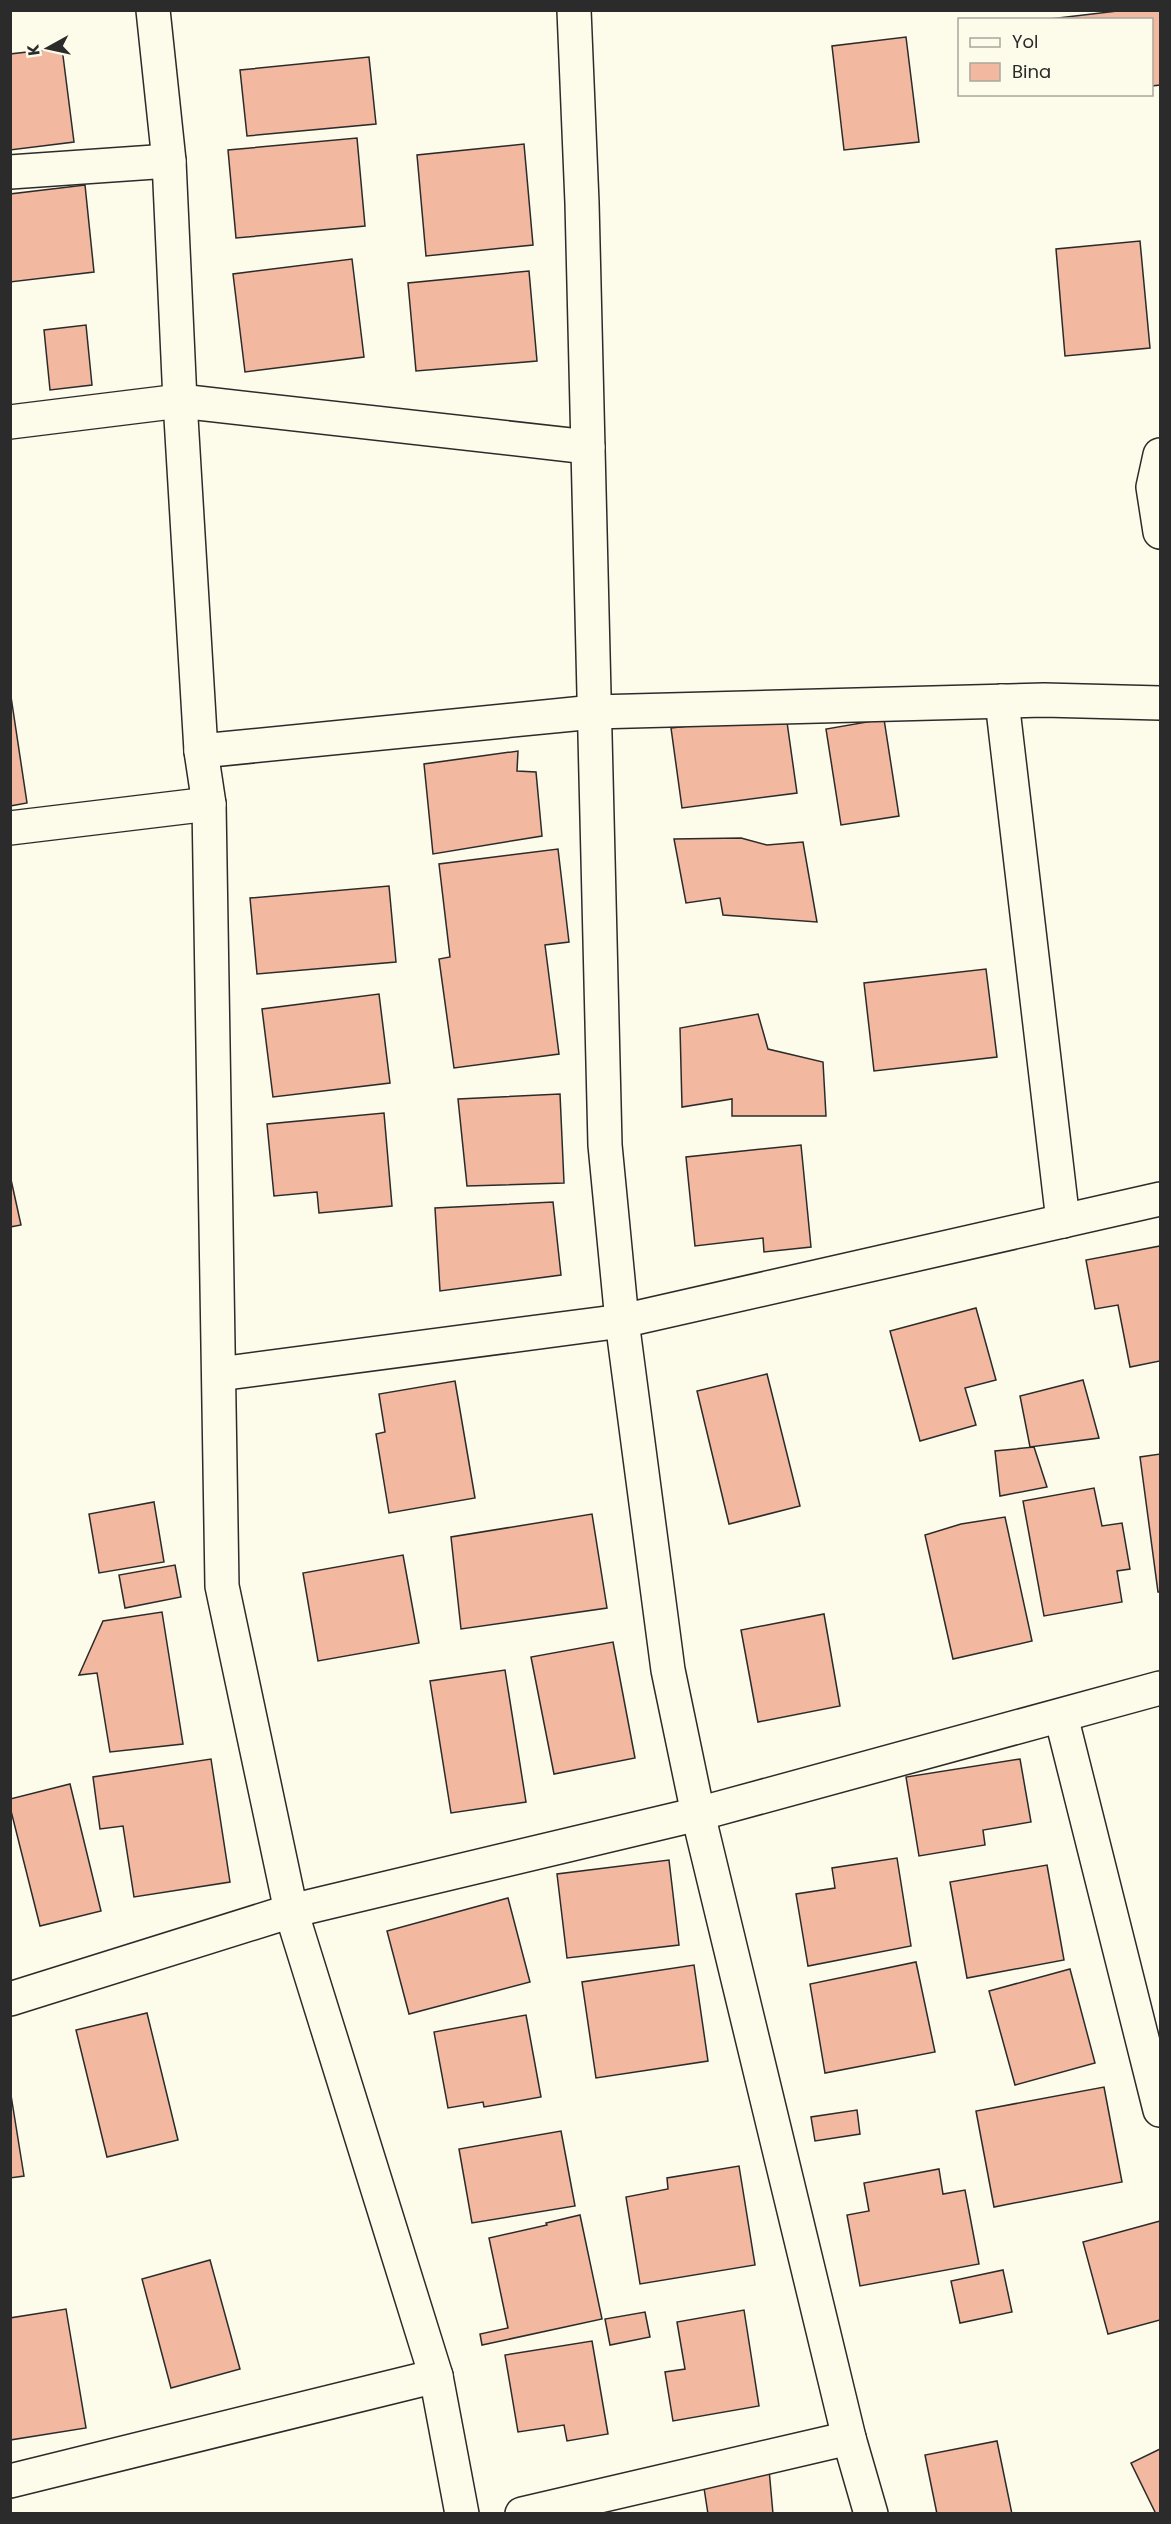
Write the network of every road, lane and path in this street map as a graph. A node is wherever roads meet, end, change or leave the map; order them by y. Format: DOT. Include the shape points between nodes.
graph roads {
  1 [pos="153,10"];
  2 [pos="574,10"];
  3 [pos="169,161"];
  4 [pos="10,172"];
  5 [pos="180,401"];
  6 [pos="10,422"];
  7 [pos="588,447"];
  8 [pos="1161,455"];
  9 [pos="1161,532"];
  10 [pos="1002,701"];
  11 [pos="1161,703"];
  12 [pos="594,712"];
  13 [pos="201,751"];
  14 [pos="209,804"];
  15 [pos="10,828"];
  16 [pos="1161,1199"];
  17 [pos="1063,1221"];
  18 [pos="622,1321"];
  19 [pos="219,1374"];
  20 [pos="1161,1688"];
  21 [pos="1061,1716"];
  22 [pos="698,1814"];
  23 [pos="291,1911"];
  24 [pos="10,1999"];
  25 [pos="1161,2110"];
  26 [pos="436,2376"];
  27 [pos="849,2438"];
  28 [pos="10,2481"];
  29 [pos="462,2514"];
  30 [pos="522,2514"];
  31 [pos="871,2514"];
  1 -- 3 [label="street"];
  2 -- 7 [label="street"];
  3 -- 4 [label="street"];
  3 -- 5 [label="street"];
  5 -- 6 [label="street"];
  5 -- 7 [label="street"];
  5 -- 13 [label="street"];
  7 -- 12 [label="street"];
  8 -- 9 [label="street" via="1153,487"];
  10 -- 11 [label="street"];
  10 -- 12 [label="street"];
  10 -- 17 [label="street"];
  12 -- 13 [label="street"];
  12 -- 18 [label="street" via="605,1145"];
  13 -- 14 [label="street"];
  14 -- 15 [label="street"];
  14 -- 19 [label="street"];
  16 -- 17 [label="street"];
  17 -- 18 [label="street"];
  18 -- 19 [label="street"];
  18 -- 22 [label="street" via="668,1670"];
  19 -- 23 [label="street" via="222,1586"];
  20 -- 21 [label="street"];
  21 -- 22 [label="street"];
  21 -- 25 [label="street"];
  22 -- 23 [label="street"];
  22 -- 27 [label="street"];
  23 -- 24 [label="street"];
  23 -- 26 [label="street"];
  26 -- 28 [label="street"];
  26 -- 29 [label="street"];
  27 -- 30 [label="street"];
  27 -- 31 [label="street"];
}
